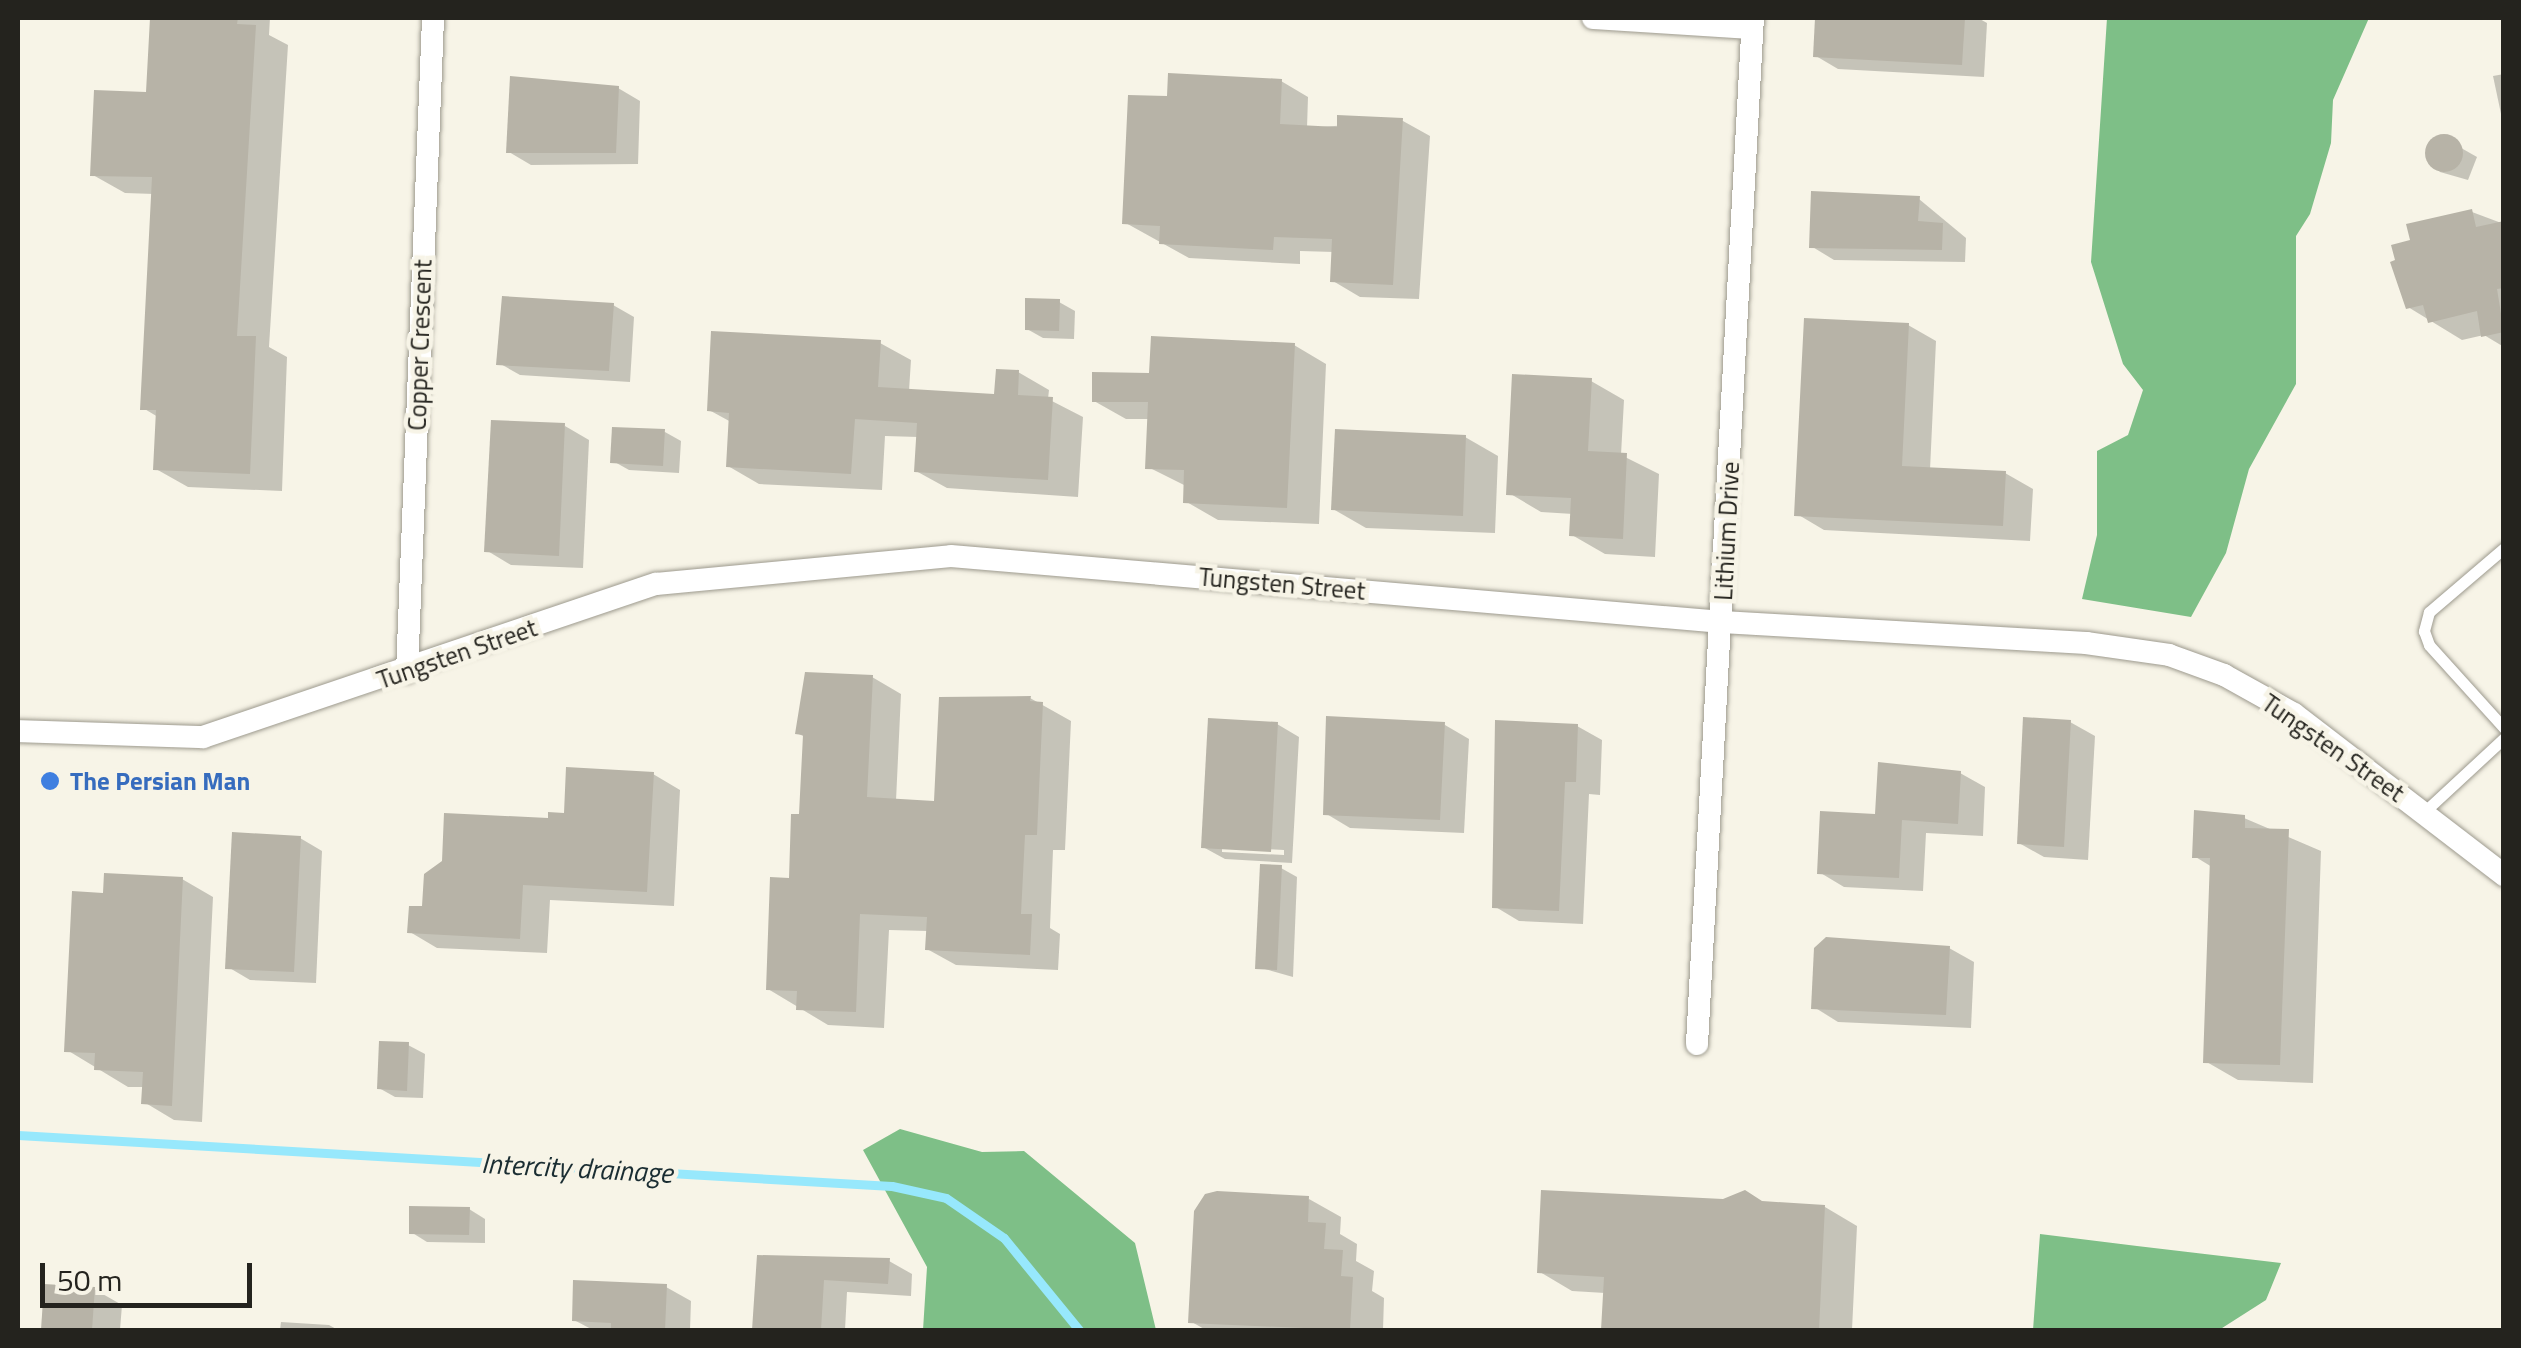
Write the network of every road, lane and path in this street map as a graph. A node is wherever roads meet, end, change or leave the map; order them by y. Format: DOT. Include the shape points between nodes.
graph roads {
  1 [pos="434,18"];
  2 [pos="1592,18"];
  3 [pos="1752,23"];
  4 [pos="2504,548"];
  5 [pos="1722,622"];
  6 [pos="407,672"];
  7 [pos="2504,728"];
  8 [pos="18,732"];
  9 [pos="2504,738"];
  10 [pos="2423,813"];
  11 [pos="2504,875"];
  12 [pos="1697,1044"];
  1 -- 6 [label="street, Copper Crescent"];
  2 -- 3 [label="street"];
  3 -- 5 [label="street, Lithium Drive"];
  4 -- 7 [label="lane" via="2428,612 2424,631 2429,646"];
  5 -- 6 [label="street, Tungsten Street" via="951,556 656,584"];
  5 -- 10 [label="street, Tungsten Street" via="2086,643 2169,656 2224,676 2294,714"];
  5 -- 12 [label="street, Lithium Drive"];
  6 -- 8 [label="street, Tungsten Street" via="203,737"];
  9 -- 10 [label="lane"];
  10 -- 11 [label="street, Tungsten Street"];
}
